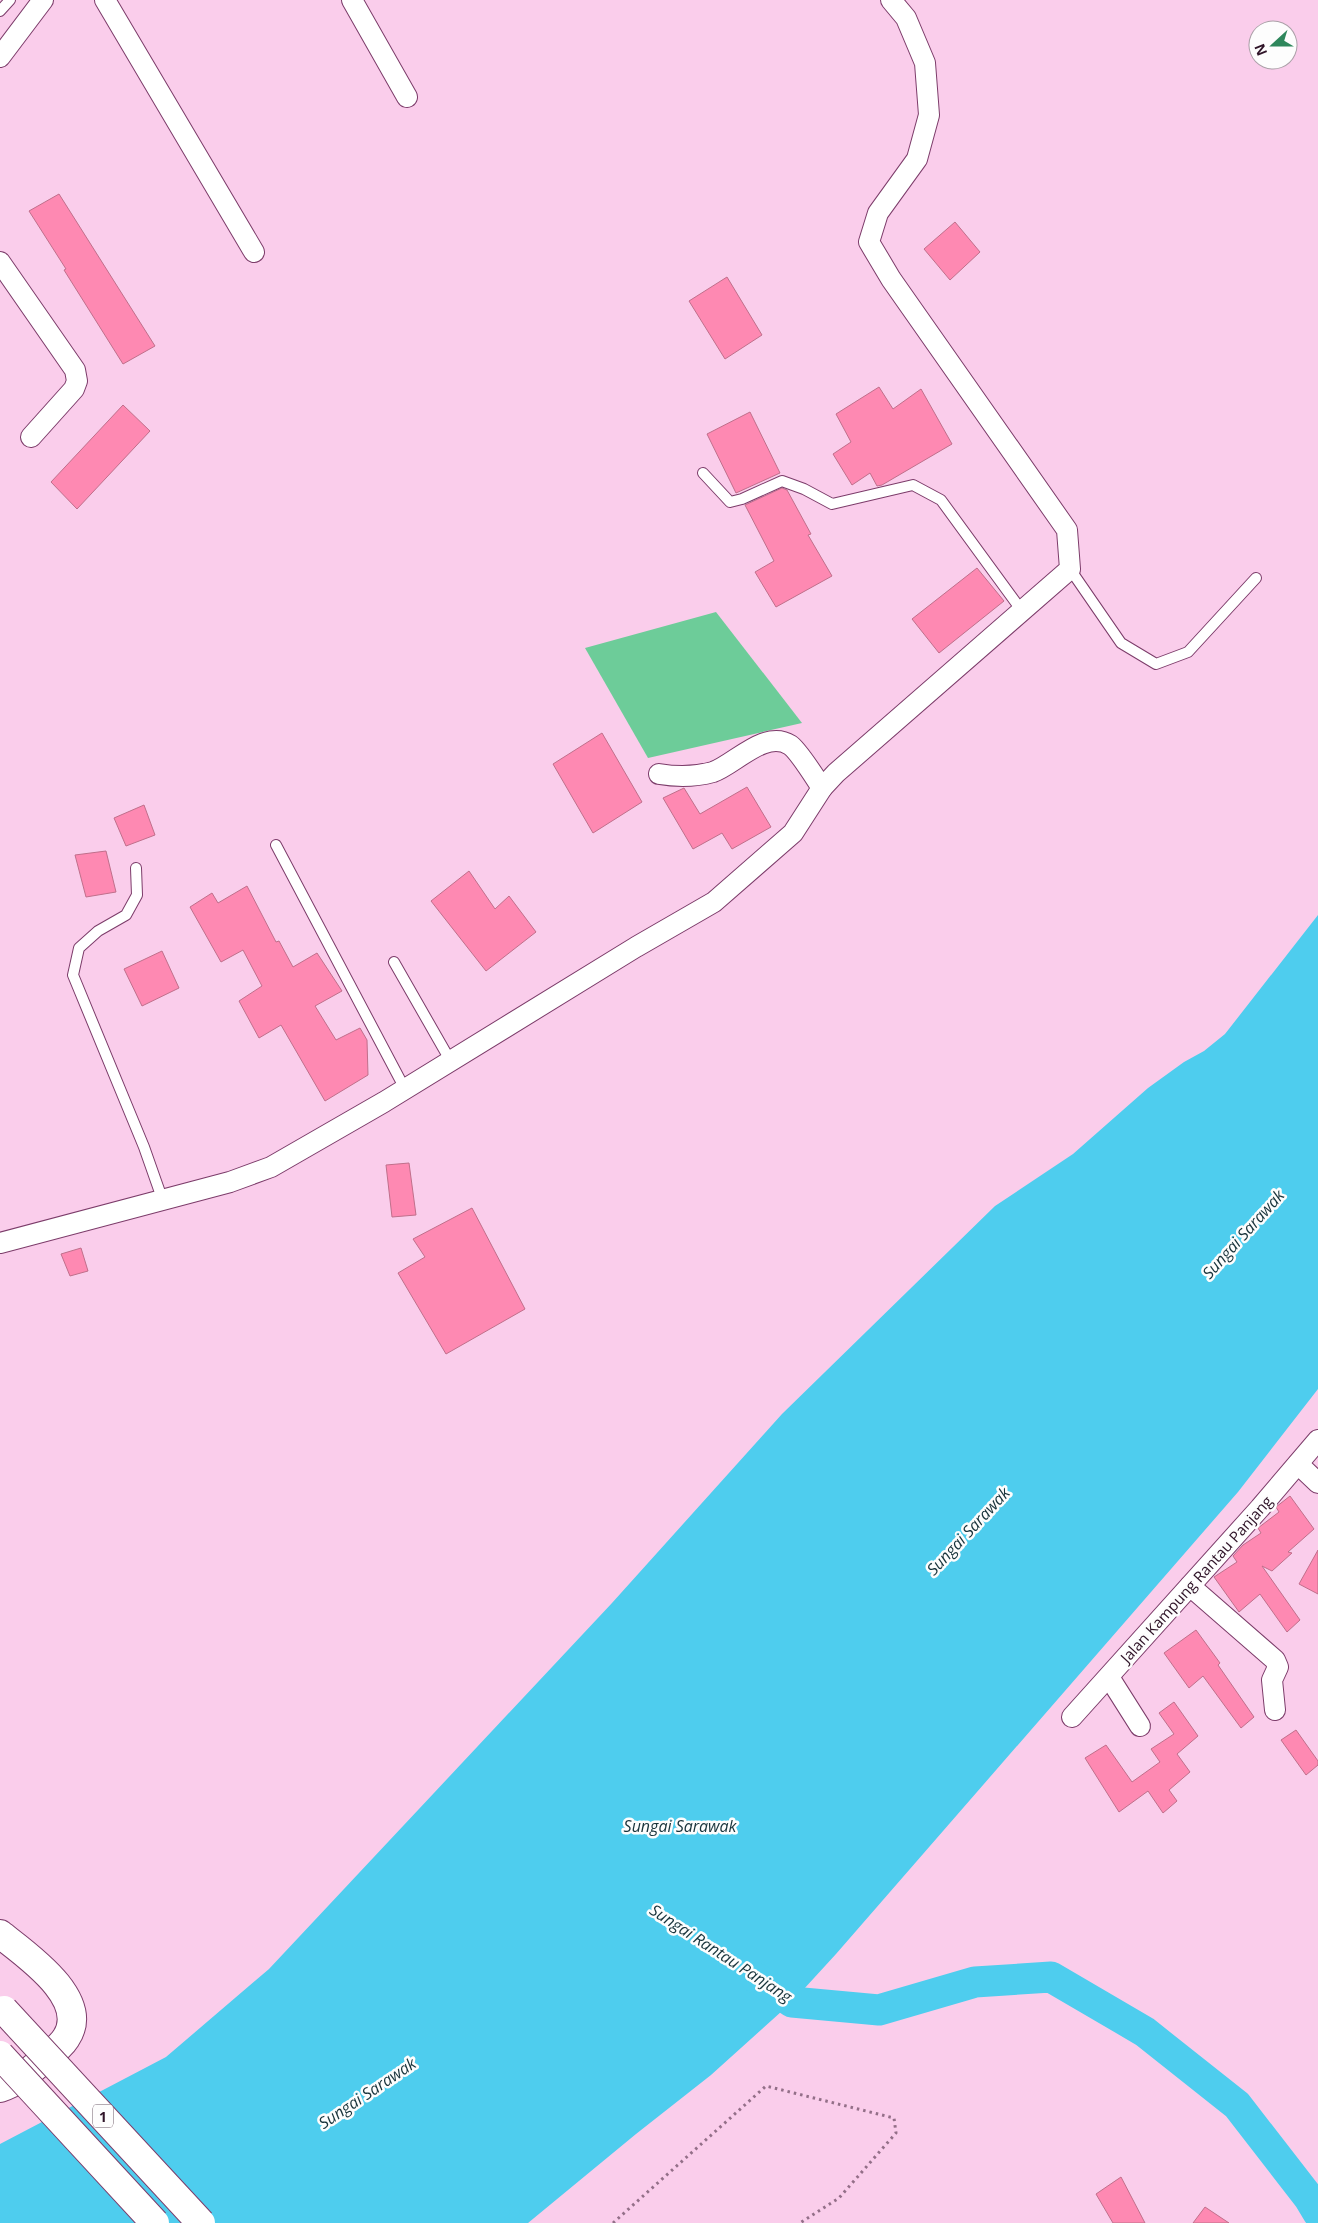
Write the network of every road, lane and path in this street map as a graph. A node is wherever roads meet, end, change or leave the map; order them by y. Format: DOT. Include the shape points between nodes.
graph roads {
  1 [pos="10,0"];
  2 [pos="43,0"];
  3 [pos="106,0"];
  4 [pos="352,0"];
  5 [pos="891,0"];
  6 [pos="0,11"];
  7 [pos="0,58"];
  8 [pos="407,97"];
  9 [pos="254,252"];
  10 [pos="0,262"];
  11 [pos="31,437"];
  12 [pos="703,472"];
  13 [pos="1070,569"];
  14 [pos="1256,578"];
  15 [pos="1022,611"];
  16 [pos="659,774"];
  17 [pos="822,788"];
  18 [pos="276,845"];
  19 [pos="136,868"];
  20 [pos="394,962"];
  21 [pos="450,1060"];
  22 [pos="405,1089"];
  23 [pos="163,1200"];
  24 [pos="0,1243"];
  25 [pos="1318,1440"];
  26 [pos="1298,1464"];
  27 [pos="1318,1483"];
  28 [pos="1190,1586"];
  29 [pos="1109,1677"];
  30 [pos="1275,1710"];
  31 [pos="1072,1717"];
  32 [pos="1140,1726"];
  33 [pos="0,1934"];
  34 [pos="2,2008"];
  35 [pos="0,2055"];
  36 [pos="0,2088"];
  37 [pos="155,2223"];
  38 [pos="201,2223"];
  39 [pos="613,2223"];
  40 [pos="800,2223"];
  1 -- 6 [label="lane"];
  2 -- 7 [label="street"];
  3 -- 9 [label="street"];
  4 -- 8 [label="street"];
  5 -- 13 [label="street" via="906,18 926,63 929,115 917,158 878,213 869,242 891,279 1067,530"];
  10 -- 11 [label="street" via="75,370 77,380 74,389"];
  12 -- 15 [label="lane" via="730,502 782,481 804,488 832,504 912,485 941,500"];
  13 -- 14 [label="lane" via="1121,643 1156,664 1188,652"];
  13 -- 15 [label="street"];
  15 -- 17 [label="street"];
  16 -- 17 [label="street" via="678,777 714,771 757,745 776,741 790,745"];
  17 -- 21 [label="street" via="793,832 714,902"];
  18 -- 22 [label="lane"];
  19 -- 23 [label="lane" via="137,895 126,915 98,931 79,948 73,975"];
  20 -- 21 [label="lane"];
  21 -- 22 [label="street"];
  22 -- 23 [label="street" via="271,1167"];
  23 -- 24 [label="street"];
  25 -- 26 [label="street, Jalan Kampung Rantau Panjang"];
  26 -- 27 [label="street"];
  26 -- 28 [label="street, Jalan Kampung Rantau Panjang"];
  28 -- 29 [label="street, Jalan Kampung Rantau Panjang"];
  28 -- 30 [label="street" via="1275,1660 1278,1667 1272,1680"];
  29 -- 31 [label="street, Jalan Kampung Rantau Panjang"];
  29 -- 32 [label="street"];
  33 -- 36 [label="highway" via="37,1963 58,1985 69,2004 72,2020 67,2036 57,2049 15,2083"];
  34 -- 38 [label="highway, 1, bridge"];
  35 -- 37 [label="highway, 1, bridge"];
  39 -- 40 [label="path" via="766,2086 894,2118 896,2133 839,2198"];
}
